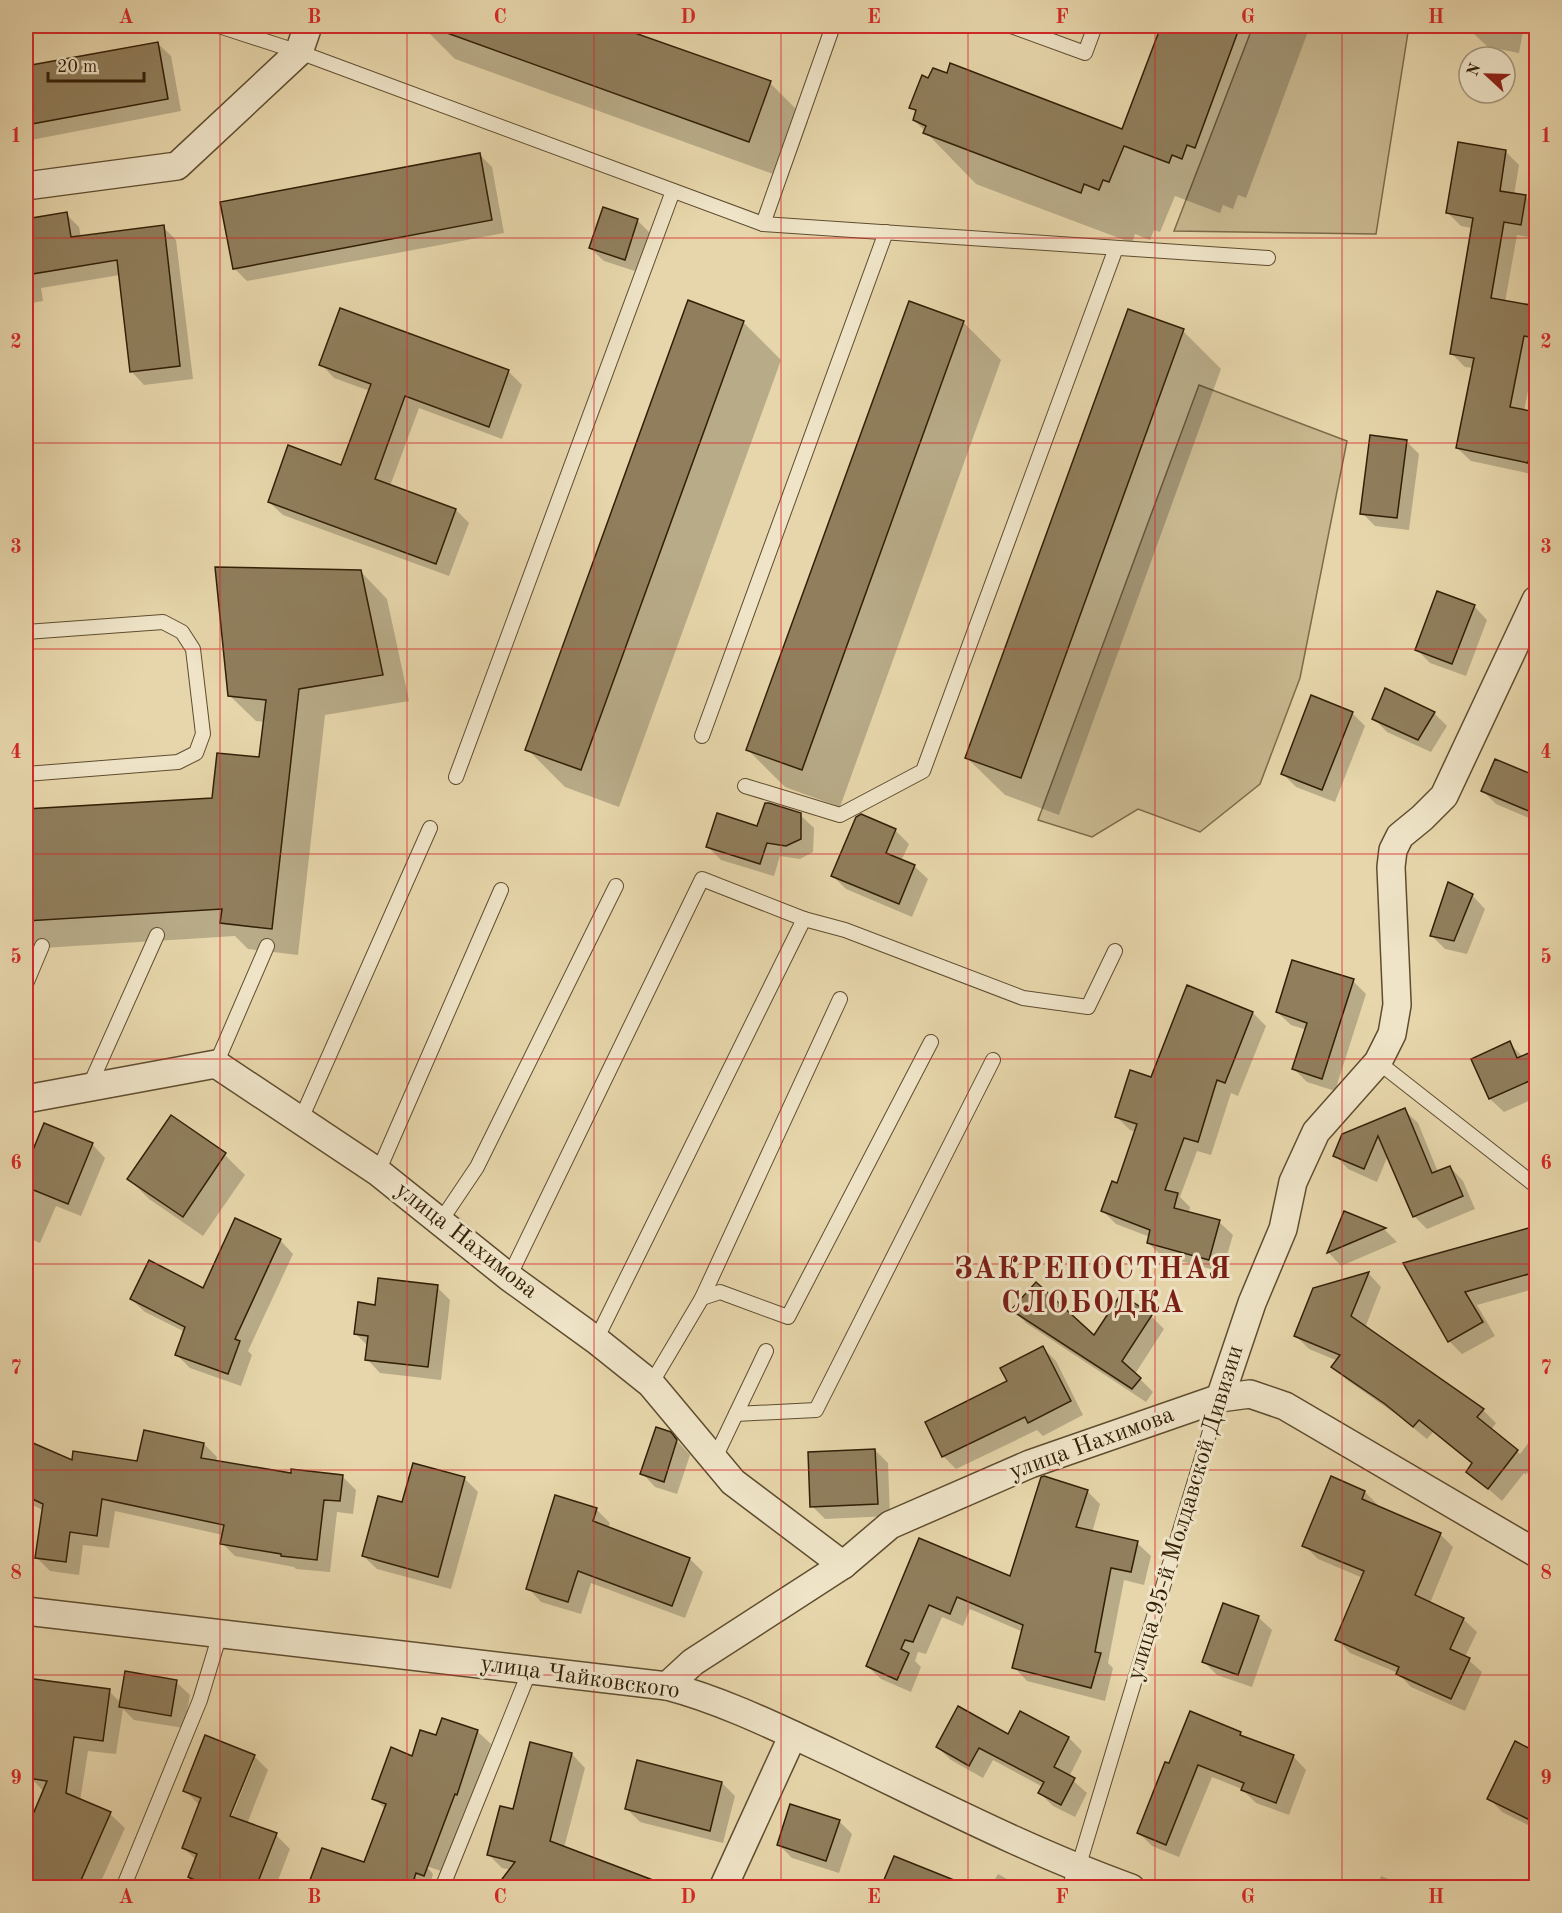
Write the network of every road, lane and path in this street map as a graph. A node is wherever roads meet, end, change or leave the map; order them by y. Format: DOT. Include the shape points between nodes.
graph roads {
  1 [pos="219,26"];
  2 [pos="308,26"];
  3 [pos="833,26"];
  4 [pos="1011,26"];
  5 [pos="1095,26"];
  6 [pos="299,52"];
  7 [pos="26,186"];
  8 [pos="673,191"];
  9 [pos="763,224"];
  10 [pos="886,232"];
  11 [pos="1116,248"];
  12 [pos="1268,258"];
  13 [pos="1536,600"];
  14 [pos="26,632"];
  15 [pos="702,736"];
  16 [pos="26,774"];
  17 [pos="456,777"];
  18 [pos="745,786"];
  19 [pos="430,828"];
  20 [pos="616,886"];
  21 [pos="501,890"];
  22 [pos="804,919"];
  23 [pos="157,935"];
  24 [pos="42,946"];
  25 [pos="267,946"];
  26 [pos="1115,951"];
  27 [pos="26,984"];
  28 [pos="840,999"];
  29 [pos="931,1042"];
  30 [pos="993,1060"];
  31 [pos="1378,1062"];
  32 [pos="216,1064"];
  33 [pos="89,1087"];
  34 [pos="26,1099"];
  35 [pos="301,1119"];
  36 [pos="378,1172"];
  37 [pos="1536,1186"];
  38 [pos="440,1222"];
  39 [pos="509,1276"];
  40 [pos="702,1298"];
  41 [pos="596,1340"];
  42 [pos="766,1351"];
  43 [pos="651,1384"];
  44 [pos="1220,1398"];
  45 [pos="736,1414"];
  46 [pos="714,1460"];
  47 [pos="1536,1553"];
  48 [pos="843,1565"];
  49 [pos="26,1611"];
  50 [pos="220,1634"];
  51 [pos="530,1670"];
  52 [pos="667,1686"];
  53 [pos="793,1735"];
  54 [pos="1073,1878"];
  55 [pos="123,1887"];
  56 [pos="442,1887"];
  57 [pos="723,1887"];
  58 [pos="1131,1887"];
  1 -- 6 [label="lane"];
  2 -- 6 [label="street"];
  3 -- 9 [label="lane"];
  4 -- 5 [label="lane" via="1085,53"];
  6 -- 7 [label="street" via="177,166"];
  6 -- 8 [label="lane"];
  8 -- 9 [label="lane"];
  8 -- 17 [label="lane"];
  9 -- 10 [label="lane"];
  10 -- 11 [label="lane"];
  10 -- 15 [label="lane"];
  11 -- 12 [label="lane"];
  11 -- 18 [label="lane" via="923,771 840,815"];
  13 -- 31 [label="street, улица 95-й Молдавской Дивизии" via="1444,796 1400,836 1393,850 1397,1005 1392,1034"];
  14 -- 16 [label="lane" via="163,622 182,632 193,649 203,734 196,753 178,762"];
  19 -- 35 [label="lane"];
  20 -- 38 [label="lane" via="477,1167"];
  21 -- 36 [label="lane"];
  22 -- 26 [label="lane" via="845,930 1023,998 1089,1007"];
  22 -- 39 [label="lane" via="702,879"];
  22 -- 41 [label="lane"];
  23 -- 33 [label="lane"];
  24 -- 27 [label="lane"];
  25 -- 32 [label="lane"];
  28 -- 40 [label="lane"];
  29 -- 40 [label="lane" via="788,1317 720,1292"];
  30 -- 45 [label="lane" via="816,1410"];
  31 -- 37 [label="lane"];
  31 -- 44 [label="street, улица 95-й Молдавской Дивизии" via="1316,1132 1293,1182 1283,1229 1252,1303"];
  32 -- 33 [label="street"];
  32 -- 35 [label="street, улица Нахимова"];
  33 -- 34 [label="street"];
  35 -- 36 [label="street, улица Нахимова"];
  36 -- 38 [label="street, улица Нахимова"];
  38 -- 39 [label="street, улица Нахимова"];
  39 -- 41 [label="street, улица Нахимова"];
  40 -- 43 [label="lane"];
  41 -- 43 [label="street, улица Нахимова"];
  42 -- 45 [label="lane"];
  43 -- 46 [label="street, улица Нахимова"];
  44 -- 47 [label="street, улица Нахимова" via="1250,1394 1285,1406"];
  44 -- 48 [label="street, улица Нахимова" via="1030,1464 890,1525"];
  44 -- 54 [label="lane, улица 95-й Молдавской Дивизии"];
  45 -- 46 [label="lane"];
  46 -- 48 [label="street, улица Нахимова" via="732,1482"];
  48 -- 52 [label="street, улица Нахимова" via="693,1662"];
  49 -- 50 [label="street, улица Чайковского"];
  50 -- 51 [label="street, улица Чайковского"];
  50 -- 55 [label="lane" via="200,1700"];
  51 -- 52 [label="street, улица Чайковского"];
  51 -- 56 [label="lane"];
  52 -- 53 [label="street, улица Чайковского" via="696,1694"];
  53 -- 54 [label="street, улица Чайковского"];
  53 -- 57 [label="street"];
  54 -- 58 [label="street, улица Чайковского"];
}
